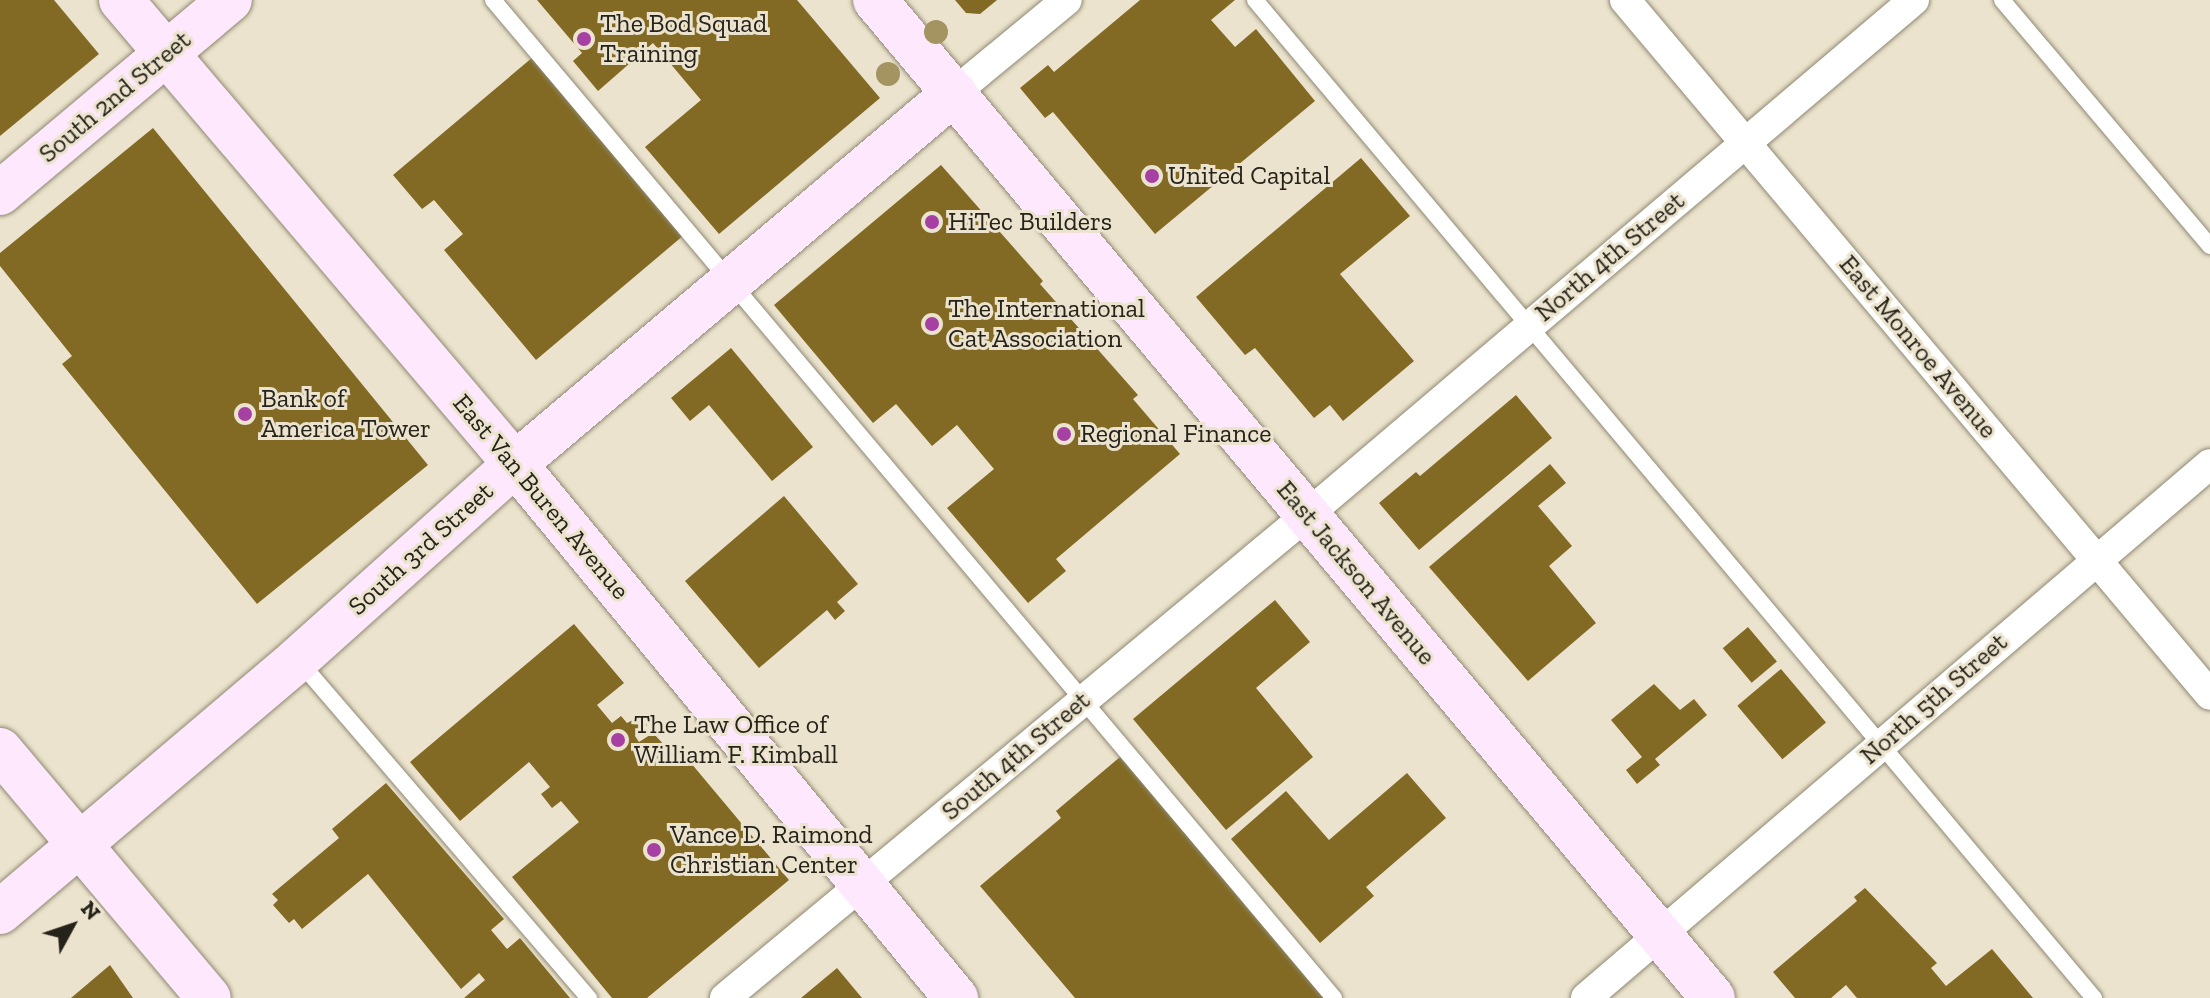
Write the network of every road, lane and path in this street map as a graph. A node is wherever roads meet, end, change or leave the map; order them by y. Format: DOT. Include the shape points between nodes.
graph roads {
  1 [pos="121,0"];
  2 [pos="230,0"];
  3 [pos="493,0"];
  4 [pos="875,0"];
  5 [pos="1067,0"];
  6 [pos="1255,0"];
  7 [pos="1625,0"];
  8 [pos="1914,0"];
  9 [pos="2002,0"];
  10 [pos="166,54"];
  11 [pos="954,93"];
  12 [pos="1746,142"];
  13 [pos="0,193"];
  14 [pos="2210,246"];
  15 [pos="731,281"];
  16 [pos="1528,328"];
  17 [pos="515,464"];
  18 [pos="2210,464"];
  19 [pos="1307,515"];
  20 [pos="2096,560"];
  21 [pos="298,659"];
  22 [pos="2210,695"];
  23 [pos="1083,701"];
  24 [pos="1879,747"];
  25 [pos="0,750"];
  26 [pos="80,845"];
  27 [pos="860,885"];
  28 [pos="0,912"];
  29 [pos="1660,936"];
  30 [pos="209,998"];
  31 [pos="589,998"];
  32 [pos="725,998"];
  33 [pos="956,998"];
  34 [pos="1334,998"];
  35 [pos="1586,998"];
  36 [pos="1713,998"];
  37 [pos="2094,998"];
  1 -- 10 [label="street, East Van Buren Avenue"];
  2 -- 10 [label="street, South 2nd Street"];
  3 -- 15 [label="lane"];
  4 -- 11 [label="street, East Jackson Avenue"];
  5 -- 11 [label="street"];
  6 -- 16 [label="lane"];
  7 -- 12 [label="street, East Monroe Avenue"];
  8 -- 12 [label="street, North 4th Street"];
  9 -- 14 [label="lane"];
  10 -- 13 [label="street, South 2nd Street"];
  10 -- 17 [label="street, East Van Buren Avenue"];
  11 -- 15 [label="street, South 3rd Street"];
  11 -- 19 [label="street, East Jackson Avenue"];
  12 -- 16 [label="street, North 4th Street"];
  12 -- 20 [label="street, East Monroe Avenue"];
  15 -- 17 [label="street, South 3rd Street"];
  15 -- 23 [label="lane"];
  16 -- 19 [label="street, North 4th Street"];
  16 -- 24 [label="lane"];
  17 -- 21 [label="street, South 3rd Street"];
  17 -- 27 [label="street, East Van Buren Avenue"];
  18 -- 20 [label="street, North 5th Street"];
  19 -- 23 [label="street, South 4th Street"];
  19 -- 29 [label="street, East Jackson Avenue"];
  20 -- 22 [label="street, East Monroe Avenue"];
  20 -- 24 [label="street, North 5th Street"];
  21 -- 26 [label="street, South 3rd Street"];
  21 -- 31 [label="lane"];
  23 -- 27 [label="street, South 4th Street"];
  23 -- 34 [label="lane"];
  24 -- 29 [label="street, North 5th Street"];
  24 -- 37 [label="lane"];
  25 -- 26 [label="street"];
  26 -- 28 [label="street, South 3rd Street"];
  26 -- 30 [label="street"];
  27 -- 32 [label="street, South 4th Street"];
  27 -- 33 [label="street, East Van Buren Avenue"];
  29 -- 35 [label="street, North 5th Street"];
  29 -- 36 [label="street, East Jackson Avenue"];
}
